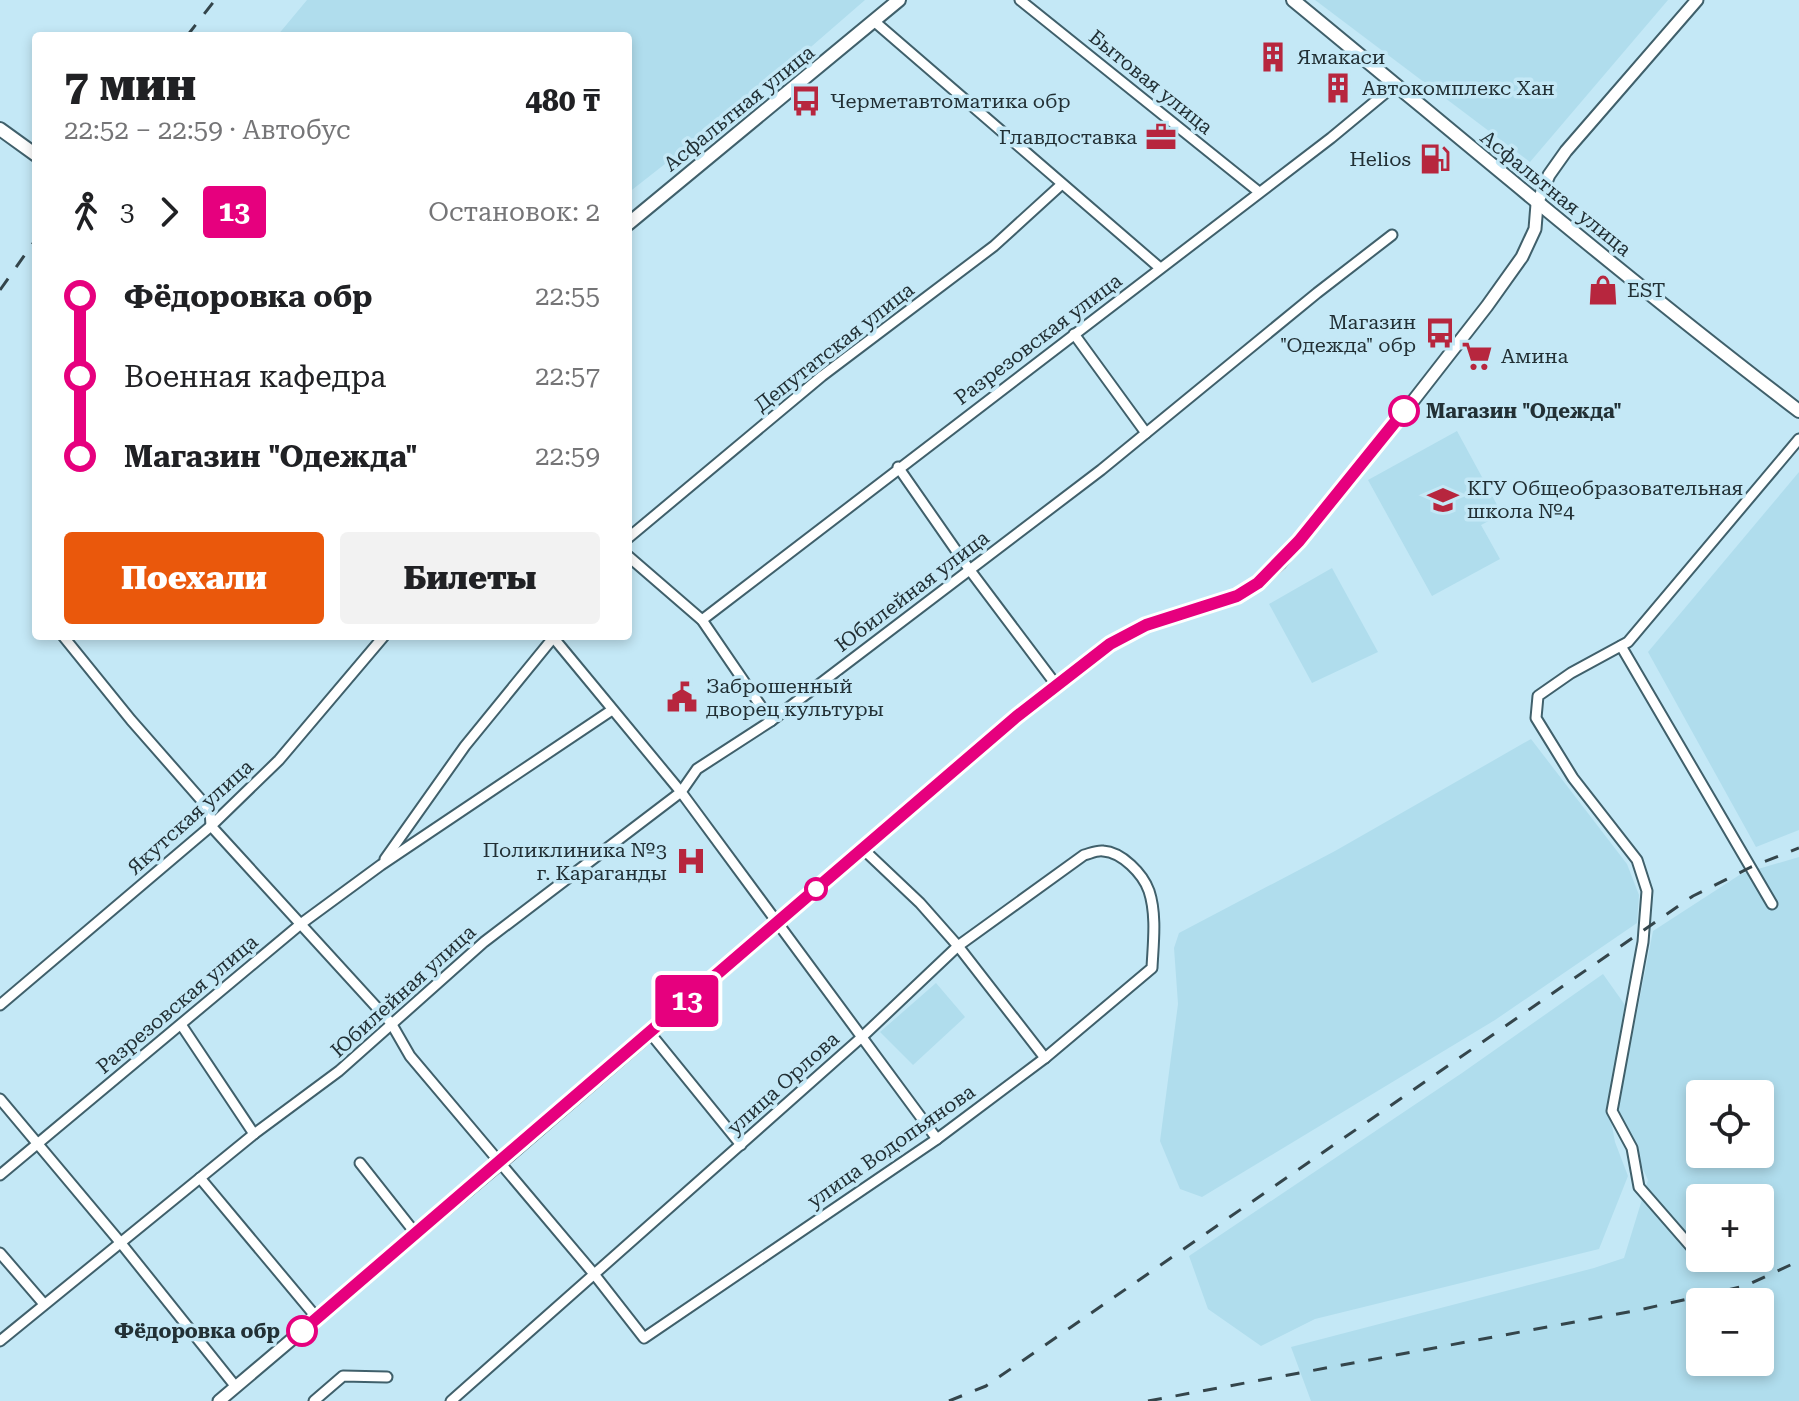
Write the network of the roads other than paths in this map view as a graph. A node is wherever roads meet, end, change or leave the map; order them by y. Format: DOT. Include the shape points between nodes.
graph roads {
  1 [pos="899,0"];
  2 [pos="1020,0"];
  3 [pos="1293,0"];
  4 [pos="1697,0"];
  5 [pos="875,22"];
  6 [pos="1395,85"];
  7 [pos="0,129"];
  8 [pos="32,152"];
  9 [pos="1062,184"];
  10 [pos="1259,192"];
  11 [pos="1537,204"];
  12 [pos="632,221"];
  13 [pos="1392,235"];
  14 [pos="1160,268"];
  15 [pos="1074,334"];
  16 [pos="1799,411"];
  17 [pos="1146,433"];
  18 [pos="1799,439"];
  19 [pos="898,467"];
  20 [pos="632,535"];
  21 [pos="632,559"];
  22 [pos="969,569"];
  23 [pos="702,620"];
  24 [pos="66,640"];
  25 [pos="381,640"];
  26 [pos="550,640"];
  27 [pos="554,640"];
  28 [pos="1621,646"];
  29 [pos="1057,686"];
  30 [pos="612,710"];
  31 [pos="771,721"];
  32 [pos="681,792"];
  33 [pos="211,826"];
  34 [pos="863,849"];
  35 [pos="381,865"];
  36 [pos="1149,891"];
  37 [pos="1772,904"];
  38 [pos="302,923"];
  39 [pos="777,923"];
  40 [pos="958,946"];
  41 [pos="0,1005"];
  42 [pos="391,1023"];
  43 [pos="182,1026"];
  44 [pos="650,1033"];
  45 [pos="863,1036"];
  46 [pos="1045,1058"];
  47 [pos="0,1099"];
  48 [pos="254,1134"];
  49 [pos="937,1139"];
  50 [pos="36,1144"];
  51 [pos="741,1145"];
  52 [pos="360,1163"];
  53 [pos="499,1164"];
  54 [pos="0,1175"];
  55 [pos="200,1178"];
  56 [pos="416,1234"];
  57 [pos="1686,1240"];
  58 [pos="120,1242"];
  59 [pos="0,1253"];
  60 [pos="594,1274"];
  61 [pos="44,1304"];
  62 [pos="317,1318"];
  63 [pos="0,1341"];
  64 [pos="387,1377"];
  65 [pos="236,1387"];
  66 [pos="219,1401"];
  67 [pos="314,1401"];
  68 [pos="451,1401"];
  1 -- 5 [label="main road, Асфальтная улица"];
  2 -- 10 [label="street, Бытовая улица"];
  3 -- 6 [label="main road, Асфальтная улица"];
  4 -- 11 [label="street" via="1566,151"];
  5 -- 9 [label="street"];
  5 -- 12 [label="main road, Асфальтная улица"];
  6 -- 10 [label="street, Разрезовская улица"];
  6 -- 11 [label="main road, Асфальтная улица"];
  7 -- 8 [label="main road"];
  9 -- 14 [label="street"];
  9 -- 20 [label="street, Депутатская улица" via="994,246 822,376"];
  10 -- 14 [label="street, Разрезовская улица"];
  11 -- 16 [label="main road, Асфальтная улица"];
  11 -- 29 [label="street" via="1535,229 1496,294 1280,563 1237,596 1146,625 1110,644"];
  13 -- 17 [label="street, Юбилейная улица"];
  14 -- 15 [label="street, Разрезовская улица"];
  15 -- 17 [label="street"];
  15 -- 19 [label="street, Разрезовская улица"];
  17 -- 22 [label="street, Юбилейная улица"];
  18 -- 28 [label="street"];
  19 -- 22 [label="street"];
  19 -- 23 [label="street, Разрезовская улица"];
  21 -- 23 [label="street"];
  22 -- 29 [label="street"];
  22 -- 31 [label="street, Юбилейная улица"];
  23 -- 31 [label="street"];
  24 -- 33 [label="street" via="210,810"];
  25 -- 33 [label="street, Якутская улица" via="279,760"];
  26 -- 35 [label="street, Разрезовская улица" via="465,746"];
  27 -- 30 [label="street"];
  28 -- 37 [label="street"];
  28 -- 57 [label="street" via="1538,696 1536,718 1573,778 1637,860 1647,889 1645,931 1612,1111 1632,1148 1639,1187"];
  29 -- 34 [label="street"];
  30 -- 32 [label="street"];
  30 -- 35 [label="street, Разрезовская улица"];
  31 -- 32 [label="street, Юбилейная улица" via="697,769"];
  32 -- 39 [label="street"];
  32 -- 42 [label="street, Юбилейная улица" via="484,942"];
  33 -- 38 [label="street"];
  33 -- 41 [label="street, Якутская улица"];
  34 -- 39 [label="street"];
  34 -- 40 [label="street"];
  35 -- 38 [label="street, Разрезовская улица"];
  36 -- 40 [label="street, улица Орлова" via="1122,858 1102,851 1084,855"];
  36 -- 46 [label="street, улица Водопьянова" via="1152,968"];
  38 -- 42 [label="street"];
  38 -- 43 [label="street, Разрезовская улица"];
  39 -- 44 [label="street"];
  39 -- 45 [label="street"];
  40 -- 45 [label="street, улица Орлова"];
  40 -- 46 [label="street"];
  42 -- 48 [label="street, Юбилейная улица" via="339,1071"];
  42 -- 53 [label="street" via="410,1056"];
  43 -- 48 [label="street"];
  43 -- 50 [label="street, Разрезовская улица"];
  44 -- 51 [label="street"];
  44 -- 53 [label="street"];
  45 -- 49 [label="street"];
  45 -- 51 [label="street, улица Орлова"];
  46 -- 49 [label="street, улица Водопьянова"];
  47 -- 50 [label="street"];
  48 -- 55 [label="street, Юбилейная улица"];
  49 -- 60 [label="street, улица Водопьянова" via="644,1338"];
  50 -- 54 [label="street, Разрезовская улица"];
  50 -- 58 [label="street"];
  51 -- 60 [label="street, улица Орлова"];
  52 -- 56 [label="street"];
  53 -- 56 [label="street"];
  53 -- 60 [label="street"];
  55 -- 58 [label="street, Юбилейная улица"];
  55 -- 62 [label="street"];
  56 -- 62 [label="street"];
  58 -- 61 [label="street, Юбилейная улица"];
  58 -- 65 [label="street"];
  59 -- 61 [label="street"];
  60 -- 68 [label="street, улица Орлова"];
  61 -- 63 [label="street, Юбилейная улица"];
  62 -- 65 [label="street"];
  64 -- 67 [label="street" via="343,1376"];
  65 -- 66 [label="street"];
}
